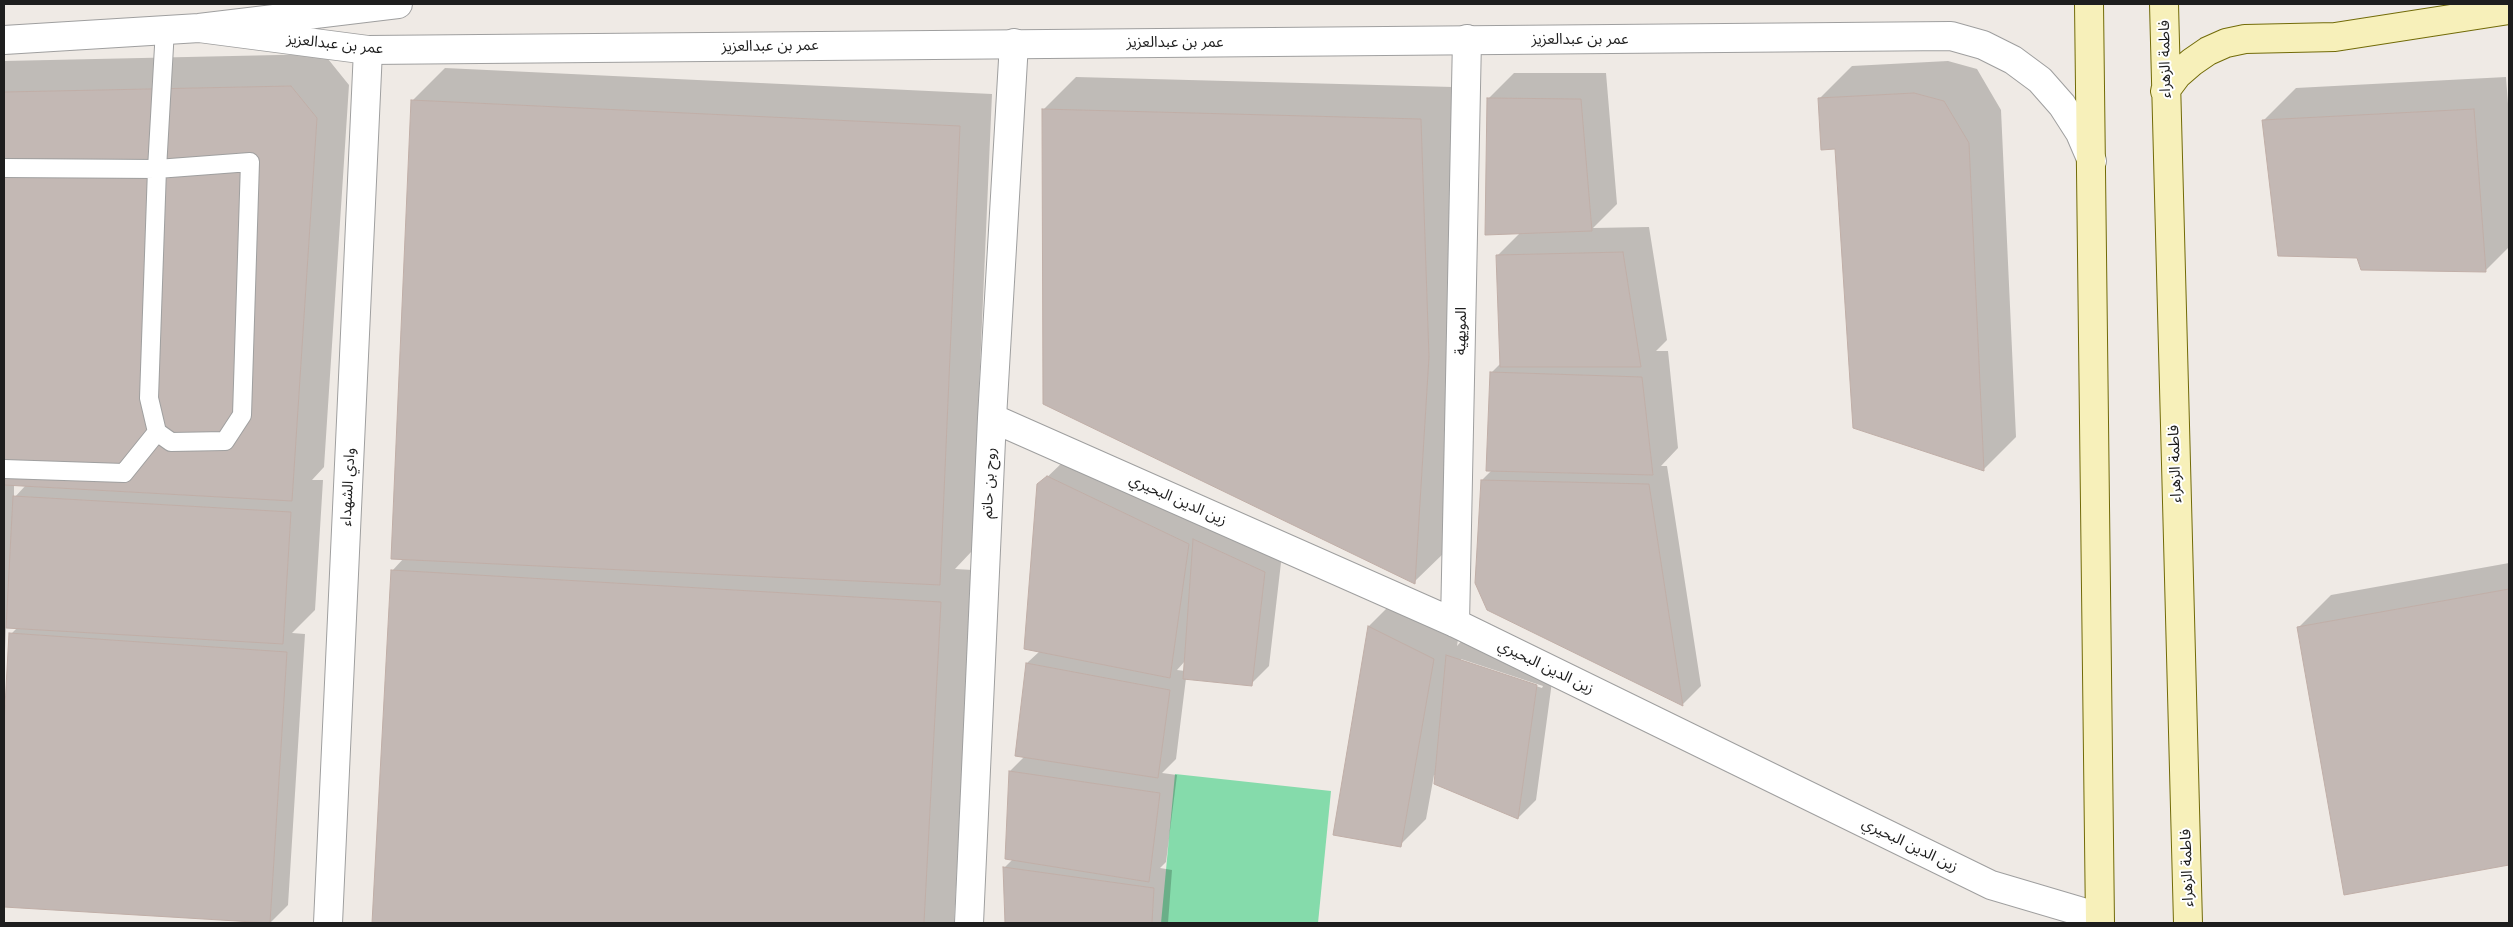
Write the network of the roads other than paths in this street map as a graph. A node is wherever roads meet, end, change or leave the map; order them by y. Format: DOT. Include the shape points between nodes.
graph roads {
  1 [pos="398,4"];
  2 [pos="2089,4"];
  3 [pos="2164,4"];
  4 [pos="2488,4"];
  5 [pos="2509,9"];
  6 [pos="199,28"];
  7 [pos="165,29"];
  8 [pos="1467,39"];
  9 [pos="4,40"];
  10 [pos="1014,43"];
  11 [pos="368,50"];
  12 [pos="2165,91"];
  13 [pos="2093,164"];
  14 [pos="4,168"];
  15 [pos="157,168"];
  16 [pos="992,418"];
  17 [pos="157,432"];
  18 [pos="4,469"];
  19 [pos="1454,622"];
  20 [pos="2099,920"];
  21 [pos="328,923"];
  22 [pos="969,923"];
  23 [pos="2188,923"];
  1 -- 6 [label="street, عمر بن عبدالعزيز"];
  2 -- 13 [label="main road"];
  3 -- 12 [label="main road, فاطمة الزهراء"];
  4 -- 5 [label="main road"];
  5 -- 12 [label="main road" via="2335,37 2245,39 2226,43 2192,62"];
  6 -- 7 [label="street, عمر بن عبدالعزيز"];
  6 -- 11 [label="street, عمر بن عبدالعزيز"];
  7 -- 9 [label="street, عمر بن عبدالعزيز"];
  7 -- 15 [label="lane"];
  8 -- 10 [label="street, عمر بن عبدالعزيز"];
  8 -- 13 [label="street, عمر بن عبدالعزيز" via="1951,36 1983,45 2013,60 2040,80 2080,133"];
  8 -- 19 [label="street, المويهية"];
  10 -- 11 [label="street, عمر بن عبدالعزيز"];
  10 -- 16 [label="street, روح بن حاتم"];
  11 -- 21 [label="street, وادي الشهداء"];
  12 -- 23 [label="main road, فاطمة الزهراء"];
  13 -- 20 [label="main road"];
  14 -- 15 [label="lane"];
  15 -- 17 [label="lane" via="148,398"];
  15 -- 17 [label="lane" via="250,162 242,415 225,441 171,442"];
  16 -- 19 [label="street, زين الدين البحيري"];
  16 -- 22 [label="street, روح بن حاتم"];
  17 -- 18 [label="lane" via="124,473"];
  19 -- 20 [label="street, زين الدين البحيري" via="1991,885"];
}
